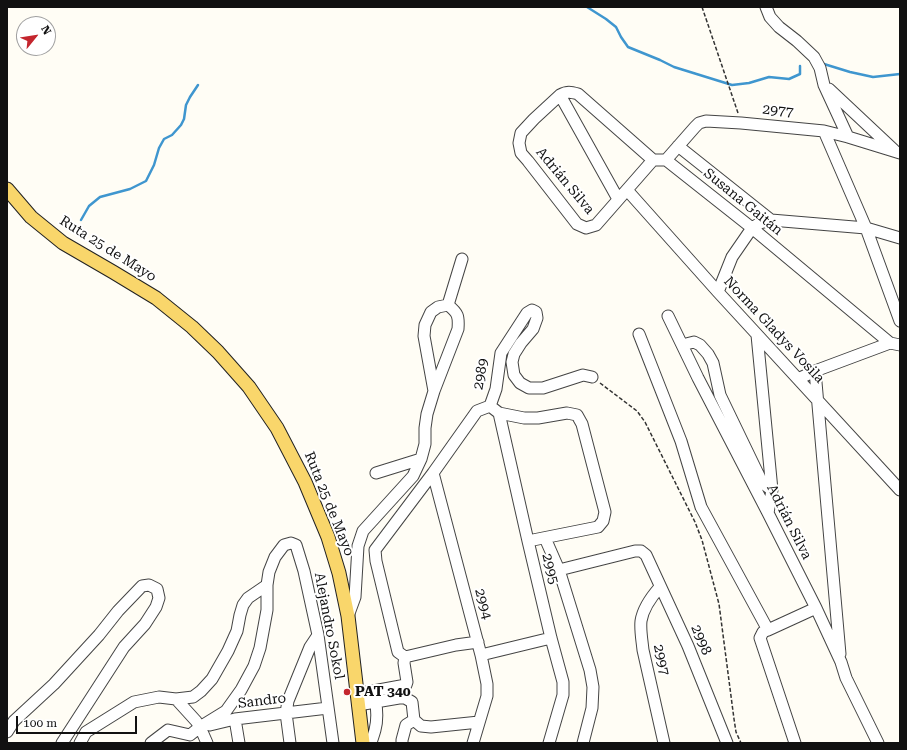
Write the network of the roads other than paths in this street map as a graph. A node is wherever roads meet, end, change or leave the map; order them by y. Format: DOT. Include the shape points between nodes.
graph roads {
  1 [pos="766,7"];
  2 [pos="824,85"];
  3 [pos="562,94"];
  4 [pos="824,131"];
  5 [pos="848,137"];
  6 [pos="678,146"];
  7 [pos="898,153"];
  8 [pos="653,160"];
  9 [pos="666,160"];
  10 [pos="7,189"];
  11 [pos="626,190"];
  12 [pos="618,199"];
  13 [pos="771,220"];
  14 [pos="752,228"];
  15 [pos="866,228"];
  16 [pos="900,238"];
  17 [pos="462,258"];
  18 [pos="718,292"];
  19 [pos="448,305"];
  20 [pos="668,316"];
  21 [pos="900,322"];
  22 [pos="639,334"];
  23 [pos="757,335"];
  24 [pos="895,344"];
  25 [pos="682,345"];
  26 [pos="513,364"];
  27 [pos="499,366"];
  28 [pos="815,371"];
  29 [pos="592,377"];
  30 [pos="798,379"];
  31 [pos="434,391"];
  32 [pos="818,400"];
  33 [pos="490,406"];
  34 [pos="499,413"];
  35 [pos="422,457"];
  36 [pos="376,473"];
  37 [pos="433,473"];
  38 [pos="772,490"];
  39 [pos="900,490"];
  40 [pos="768,513"];
  41 [pos="546,538"];
  42 [pos="528,541"];
  43 [pos="559,570"];
  44 [pos="267,585"];
  45 [pos="660,587"];
  46 [pos="816,608"];
  47 [pos="348,616"];
  48 [pos="768,630"];
  49 [pos="318,634"];
  50 [pos="551,638"];
  51 [pos="478,642"];
  52 [pos="482,656"];
  53 [pos="405,657"];
  54 [pos="841,662"];
  55 [pos="375,697"];
  56 [pos="176,699"];
  57 [pos="357,699"];
  58 [pos="328,708"];
  59 [pos="286,713"];
  60 [pos="235,719"];
  61 [pos="414,720"];
  62 [pos="479,722"];
  63 [pos="200,727"];
  64 [pos="7,732"];
  65 [pos="402,741"];
  66 [pos="62,743"];
  67 [pos="80,743"];
  68 [pos="151,743"];
  69 [pos="207,743"];
  70 [pos="239,743"];
  71 [pos="290,743"];
  72 [pos="333,743"];
  73 [pos="363,743"];
  74 [pos="371,743"];
  75 [pos="473,743"];
  76 [pos="549,743"];
  77 [pos="583,743"];
  78 [pos="664,743"];
  79 [pos="727,743"];
  80 [pos="795,743"];
  81 [pos="878,743"];
  1 -- 2 [label="street" via="770,17 779,27 814,57"];
  2 -- 5 [label="street"];
  2 -- 7 [label="street"];
  3 -- 8 [label="street" via="578,94"];
  3 -- 12 [label="street"];
  3 -- 12 [label="street, Adrián Silva" via="521,133 521,153 577,224 591,226"];
  4 -- 5 [label="street, 2977"];
  4 -- 6 [label="street, 2977" via="706,121 699,123"];
  4 -- 15 [label="street"];
  5 -- 7 [label="street, 2977"];
  6 -- 9 [label="street, 2977"];
  6 -- 13 [label="street, Susana Gaitán"];
  8 -- 9 [label="street"];
  8 -- 11 [label="street"];
  9 -- 14 [label="street, Susana Gaitán"];
  10 -- 47 [label="main road, Ruta 25 de Mayo" via="31,217 63,243 156,298 192,327 249,387 277,428 306,482 328,537"];
  11 -- 12 [label="street"];
  11 -- 18 [label="street, Norma Gladys Vosila"];
  13 -- 14 [label="street"];
  13 -- 15 [label="street"];
  14 -- 18 [label="street" via="732,257"];
  14 -- 24 [label="street, Susana Gaitán"];
  15 -- 16 [label="street"];
  15 -- 21 [label="street"];
  17 -- 19 [label="street"];
  18 -- 23 [label="street, Norma Gladys Vosila"];
  19 -- 31 [label="street" via="456,311 458,329"];
  19 -- 31 [label="street" via="431,312 425,325 424,336"];
  20 -- 25 [label="street, Adrián Silva"];
  22 -- 48 [label="street" via="681,441 701,507"];
  23 -- 30 [label="street, Norma Gladys Vosila"];
  23 -- 38 [label="street"];
  24 -- 28 [label="street"];
  25 -- 38 [label="street" via="694,342 708,354 713,363 720,395 760,478"];
  25 -- 40 [label="street, Adrián Silva"];
  26 -- 27 [label="street" via="504,362"];
  26 -- 27 [label="street, 2989" via="514,354 536,324 536,312 532,310 526,313 503,349"];
  26 -- 29 [label="street" via="514,375 520,383 529,388 543,388 583,375"];
  27 -- 33 [label="street, 2989" via="496,389"];
  28 -- 30 [label="street"];
  28 -- 32 [label="street"];
  30 -- 32 [label="street, Norma Gladys Vosila"];
  31 -- 35 [label="street" via="427,414"];
  32 -- 39 [label="street, Norma Gladys Vosila"];
  32 -- 54 [label="street"];
  33 -- 34 [label="street"];
  33 -- 37 [label="street, 2989" via="477,411"];
  34 -- 41 [label="street" via="538,418 567,413 577,415 582,424 605,512 603,521 598,527"];
  34 -- 42 [label="street, 2995"];
  35 -- 36 [label="street"];
  35 -- 47 [label="street" via="413,476 363,531 358,546 355,597"];
  37 -- 51 [label="street, 2994"];
  37 -- 53 [label="street, 2989" via="375,550 398,652"];
  38 -- 40 [label="street"];
  40 -- 46 [label="street, Adrián Silva"];
  41 -- 42 [label="street"];
  41 -- 43 [label="street, 2995"];
  42 -- 50 [label="street, 2995"];
  43 -- 45 [label="street, 2998" via="641,551 646,556"];
  43 -- 77 [label="street, 2995" via="584,649 593,688 592,708"];
  44 -- 49 [label="street, Alejandro Sokol" via="275,557 284,546 291,542 296,545"];
  44 -- 56 [label="street" via="248,598 243,605 237,631 212,679 193,697"];
  44 -- 63 [label="street" via="267,610 254,666 226,712"];
  45 -- 78 [label="street, 2997" via="644,610 641,635"];
  45 -- 79 [label="street, 2998" via="688,646"];
  46 -- 48 [label="street"];
  46 -- 54 [label="street, Adrián Silva"];
  47 -- 57 [label="main road, Ruta 25 de Mayo"];
  48 -- 80 [label="street" via="763,632 760,638"];
  49 -- 58 [label="street, Alejandro Sokol"];
  49 -- 59 [label="street" via="310,647"];
  50 -- 52 [label="street"];
  50 -- 76 [label="street, 2995" via="563,682 563,695"];
  51 -- 52 [label="street, 2994"];
  51 -- 53 [label="street" via="456,644"];
  52 -- 62 [label="street, 2994" via="487,696"];
  53 -- 55 [label="street" via="406,685"];
  54 -- 81 [label="street, Adrián Silva" via="846,678"];
  55 -- 57 [label="street"];
  55 -- 61 [label="street" via="409,700 412,702"];
  55 -- 74 [label="street" via="377,722"];
  56 -- 63 [label="street"];
  56 -- 67 [label="street" via="160,697 134,702 86,732"];
  57 -- 73 [label="main road, Ruta 25 de Mayo"];
  58 -- 59 [label="street, Sandro"];
  58 -- 72 [label="street, Alejandro Sokol"];
  59 -- 60 [label="street, Sandro"];
  59 -- 71 [label="street"];
  60 -- 63 [label="street, Sandro"];
  60 -- 70 [label="street"];
  61 -- 62 [label="street" via="426,727"];
  61 -- 65 [label="street" via="406,725"];
  62 -- 75 [label="street, 2994"];
  63 -- 68 [label="street" via="190,735 168,730"];
  63 -- 69 [label="street"];
  64 -- 66 [label="street" via="14,721 54,684 142,586 156,588 156,607 145,624 124,647"];
}
